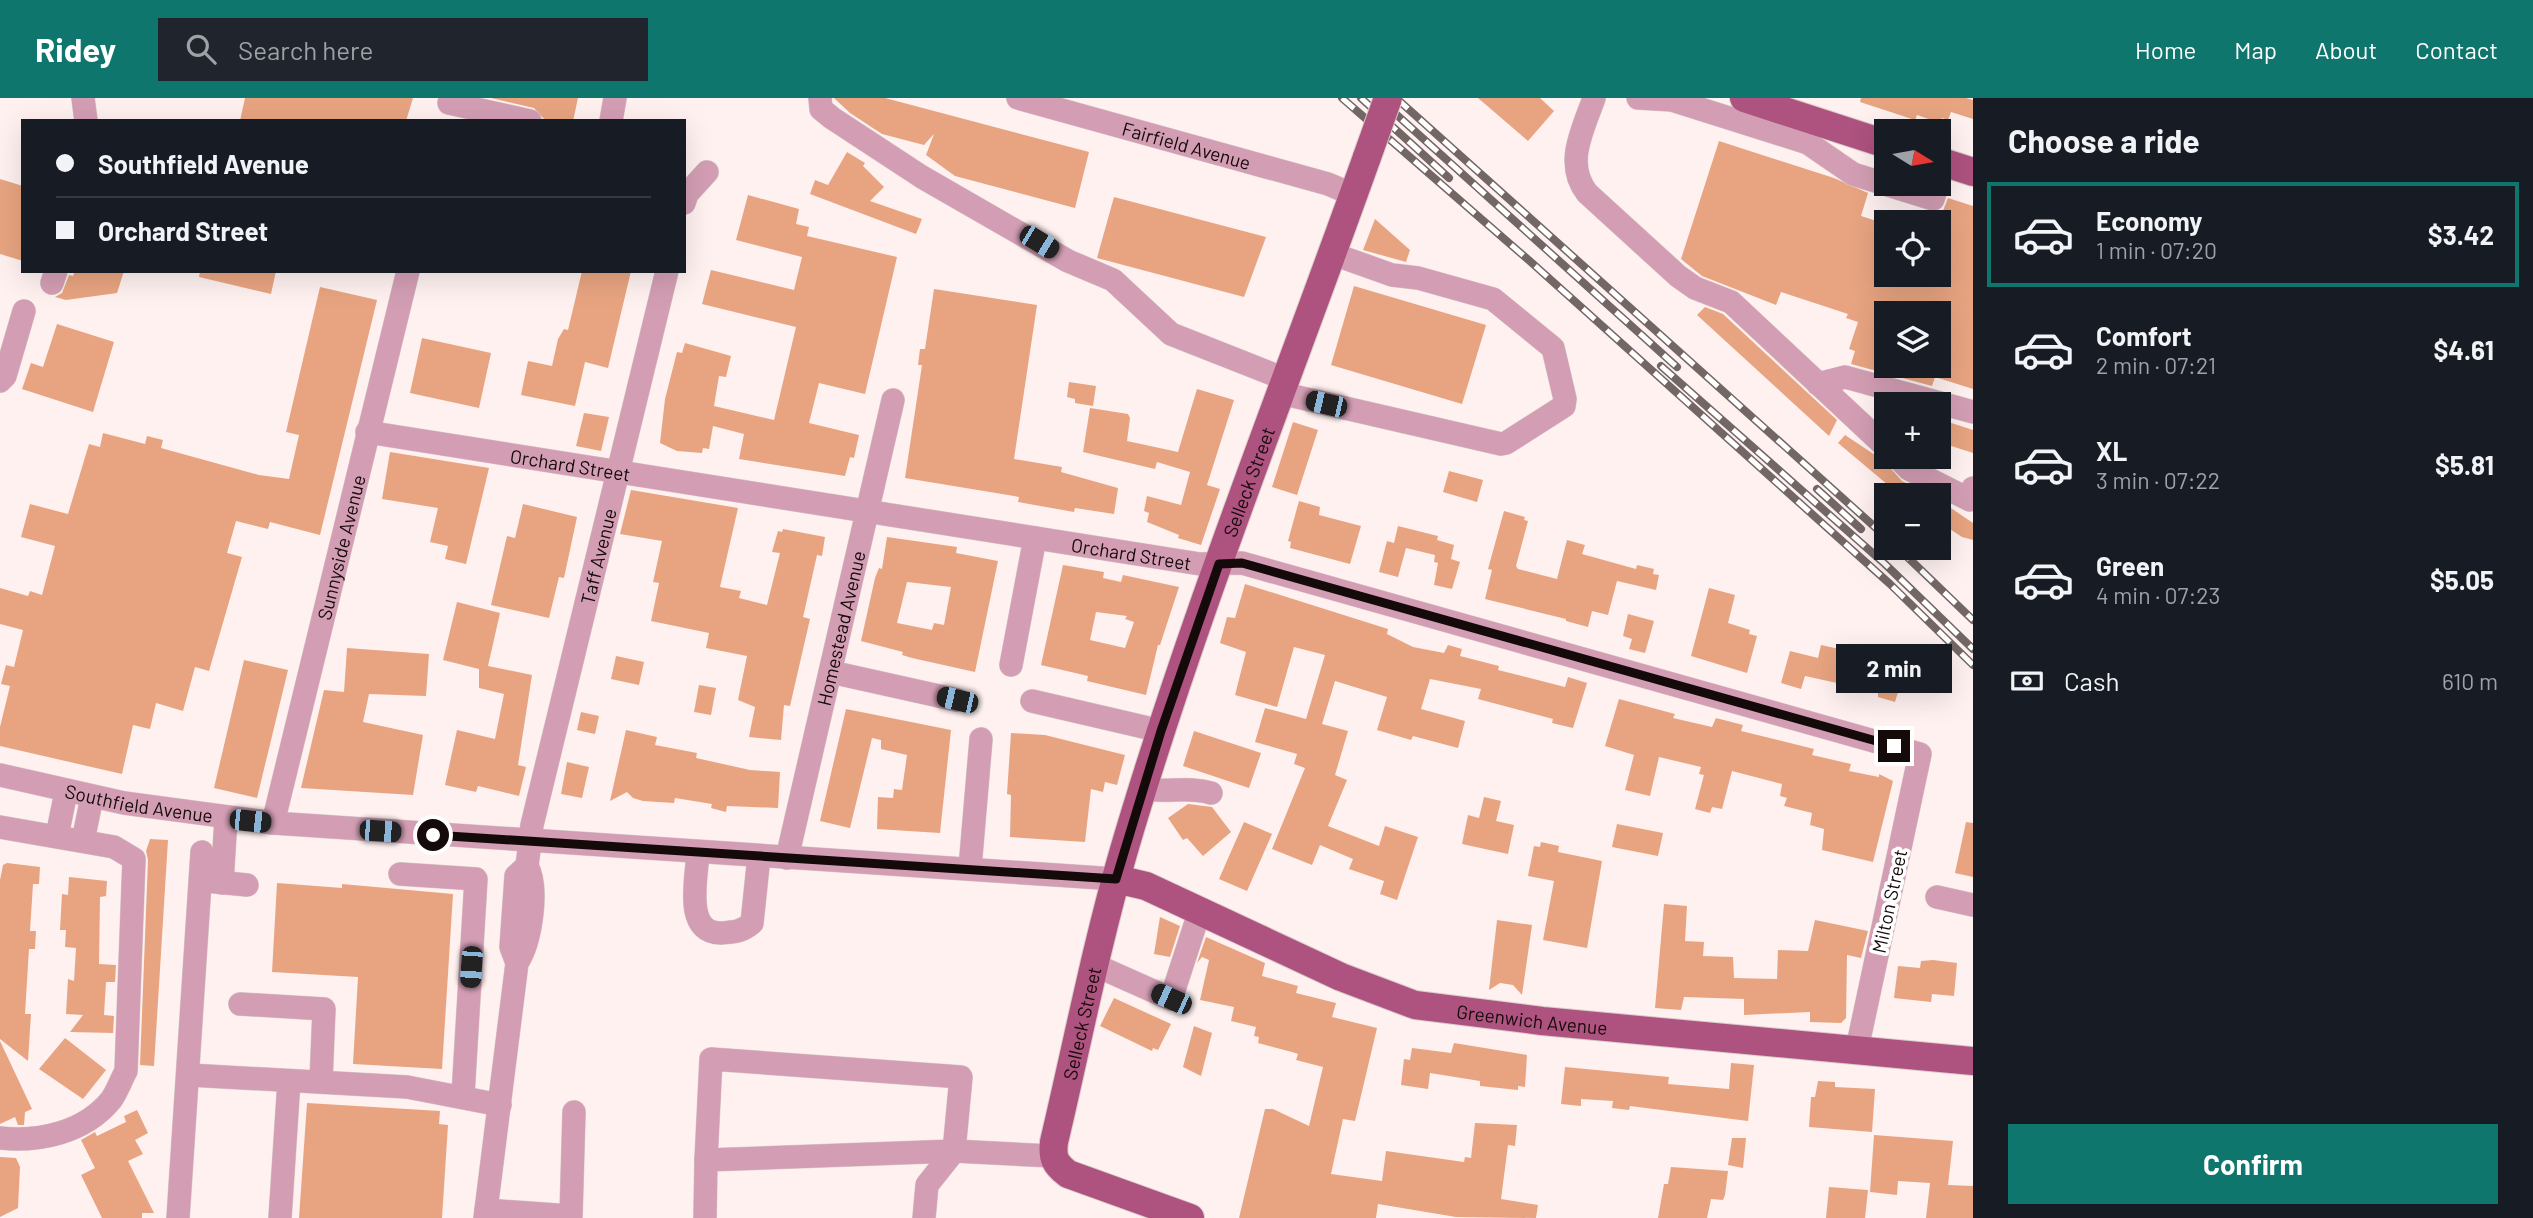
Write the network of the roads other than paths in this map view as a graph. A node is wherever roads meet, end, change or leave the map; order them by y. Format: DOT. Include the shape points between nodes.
graph roads {
  1 [pos="83,98"];
  2 [pos="615,98"];
  3 [pos="820,98"];
  4 [pos="1018,98"];
  5 [pos="1388,98"];
  6 [pos="1594,98"];
  7 [pos="1638,98"];
  8 [pos="1744,98"];
  9 [pos="448,107"];
  10 [pos="86,119"];
  11 [pos="518,119"];
  12 [pos="611,119"];
  13 [pos="1874,140"];
  14 [pos="1874,144"];
  15 [pos="707,172"];
  16 [pos="1973,172"];
  17 [pos="1853,174"];
  18 [pos="1874,175"];
  19 [pos="1951,176"];
  20 [pos="1354,195"];
  21 [pos="686,196"];
  22 [pos="1333,254"];
  23 [pos="408,273"];
  24 [pos="667,273"];
  25 [pos="24,311"];
  26 [pos="0,381"];
  27 [pos="1818,384"];
  28 [pos="1282,386"];
  29 [pos="894,400"];
  30 [pos="1973,412"];
  31 [pos="368,432"];
  32 [pos="1874,436"];
  33 [pos="1909,469"];
  34 [pos="618,471"];
  35 [pos="1973,488"];
  36 [pos="868,511"];
  37 [pos="1035,538"];
  38 [pos="1219,564"];
  39 [pos="1011,665"];
  40 [pos="831,672"];
  41 [pos="957,700"];
  42 [pos="1032,701"];
  43 [pos="1161,731"];
  44 [pos="981,739"];
  45 [pos="1920,754"];
  46 [pos="0,775"];
  47 [pos="1143,789"];
  48 [pos="65,792"];
  49 [pos="1211,793"];
  50 [pos="92,797"];
  51 [pos="226,818"];
  52 [pos="273,823"];
  53 [pos="0,827"];
  54 [pos="57,836"];
  55 [pos="83,841"];
  56 [pos="529,842"];
  57 [pos="202,852"];
  58 [pos="698,852"];
  59 [pos="758,856"];
  60 [pos="787,858"];
  61 [pos="970,868"];
  62 [pos="400,874"];
  63 [pos="1116,879"];
  64 [pos="211,882"];
  65 [pos="247,885"];
  66 [pos="1937,897"];
  67 [pos="1973,905"];
  68 [pos="1200,910"];
  69 [pos="1096,968"];
  70 [pos="240,1004"];
  71 [pos="1857,1049"];
  72 [pos="1973,1061"];
  73 [pos="189,1075"];
  74 [pos="289,1081"];
  75 [pos="321,1082"];
  76 [pos="463,1095"];
  77 [pos="500,1105"];
  78 [pos="574,1112"];
  79 [pos="0,1138"];
  80 [pos="954,1152"];
  81 [pos="1052,1156"];
  82 [pos="706,1160"];
  83 [pos="485,1214"];
  84 [pos="178,1218"];
  85 [pos="280,1218"];
  86 [pos="705,1218"];
  87 [pos="924,1218"];
  88 [pos="1190,1218"];
  1 -- 10 [label="street"];
  2 -- 12 [label="street"];
  3 -- 28 [label="street" via="821,109 831,118 922,177 1068,261 1112,280 1171,334"];
  4 -- 20 [label="street, Fairfield Avenue" via="1277,169"];
  5 -- 20 [label="main road, Selleck Street, bridge"];
  6 -- 27 [label="street" via="1575,156 1578,181 1678,276 1731,302"];
  7 -- 17 [label="street" via="1672,100 1808,143"];
  8 -- 13 [label="main road"];
  9 -- 11 [label="street"];
  14 -- 17 [label="street"];
  15 -- 21 [label="street"];
  16 -- 19 [label="main road"];
  17 -- 18 [label="street"];
  20 -- 22 [label="main road, Selleck Street"];
  22 -- 28 [label="main road, Selleck Street"];
  22 -- 28 [label="street" via="1392,275 1493,299 1553,348 1564,406 1501,444"];
  23 -- 31 [label="street, Sunnyside Avenue"];
  24 -- 34 [label="street, Taff Avenue"];
  25 -- 26 [label="street"];
  27 -- 30 [label="street" via="1845,377"];
  27 -- 32 [label="street"];
  28 -- 38 [label="main road, Selleck Street"];
  29 -- 36 [label="street, Homestead Avenue"];
  31 -- 34 [label="street, Orchard Street"];
  31 -- 52 [label="street, Sunnyside Avenue"];
  33 -- 35 [label="street" via="1970,500"];
  34 -- 36 [label="street, Orchard Street"];
  34 -- 56 [label="street, Taff Avenue"];
  36 -- 37 [label="street, Orchard Street"];
  36 -- 40 [label="street, Homestead Avenue"];
  37 -- 38 [label="street, Orchard Street"];
  37 -- 39 [label="street"];
  38 -- 43 [label="main road, Selleck Street"];
  38 -- 45 [label="street, Orchard Street" via="1242,563"];
  40 -- 41 [label="street"];
  40 -- 60 [label="street, Homestead Avenue"];
  42 -- 43 [label="street"];
  43 -- 47 [label="main road, Selleck Street"];
  44 -- 61 [label="street"];
  45 -- 71 [label="street, Milton Street"];
  46 -- 48 [label="street, Southfield Avenue"];
  47 -- 49 [label="street" via="1167,793 1194,788"];
  47 -- 63 [label="main road, Selleck Street"];
  48 -- 50 [label="street, Southfield Avenue"];
  48 -- 54 [label="street"];
  50 -- 51 [label="street, Southfield Avenue"];
  50 -- 55 [label="street"];
  51 -- 52 [label="street, Southfield Avenue"];
  51 -- 64 [label="street"];
  52 -- 56 [label="street, Southfield Avenue"];
  53 -- 54 [label="street"];
  54 -- 55 [label="street"];
  55 -- 79 [label="street" via="114,848 134,859 126,1071 111,1099 95,1115 49,1138"];
  56 -- 58 [label="street, Southfield Avenue"];
  56 -- 77 [label="street, Taff Avenue" via="527,866 533,877 528,947 517,963"];
  57 -- 64 [label="street"];
  58 -- 59 [label="street, Southfield Avenue"];
  58 -- 59 [label="street" via="695,915 714,933 741,932 752,923"];
  59 -- 60 [label="street, Southfield Avenue"];
  60 -- 61 [label="street, Southfield Avenue"];
  61 -- 63 [label="street, Southfield Avenue"];
  62 -- 76 [label="street" via="476,878"];
  63 -- 68 [label="main road, Greenwich Avenue" via="1146,886"];
  63 -- 69 [label="main road, Selleck Street"];
  64 -- 65 [label="street"];
  64 -- 73 [label="street"];
  66 -- 67 [label="street"];
  68 -- 69 [label="street" via="1171,999"];
  68 -- 71 [label="main road, Greenwich Avenue" via="1341,977 1433,1008"];
  69 -- 81 [label="main road, Selleck Street"];
  70 -- 75 [label="street" via="324,1009"];
  71 -- 72 [label="main road, Greenwich Avenue"];
  73 -- 74 [label="street"];
  73 -- 84 [label="street"];
  74 -- 75 [label="street"];
  74 -- 85 [label="street"];
  75 -- 76 [label="street"];
  76 -- 77 [label="street"];
  77 -- 83 [label="street, Taff Avenue"];
  78 -- 83 [label="street" via="571,1216"];
  80 -- 81 [label="street"];
  80 -- 82 [label="street"];
  80 -- 82 [label="street" via="961,1077 711,1059"];
  80 -- 87 [label="street" via="927,1185"];
  81 -- 88 [label="main road" via="1068,1174"];
  82 -- 86 [label="street"];
}
